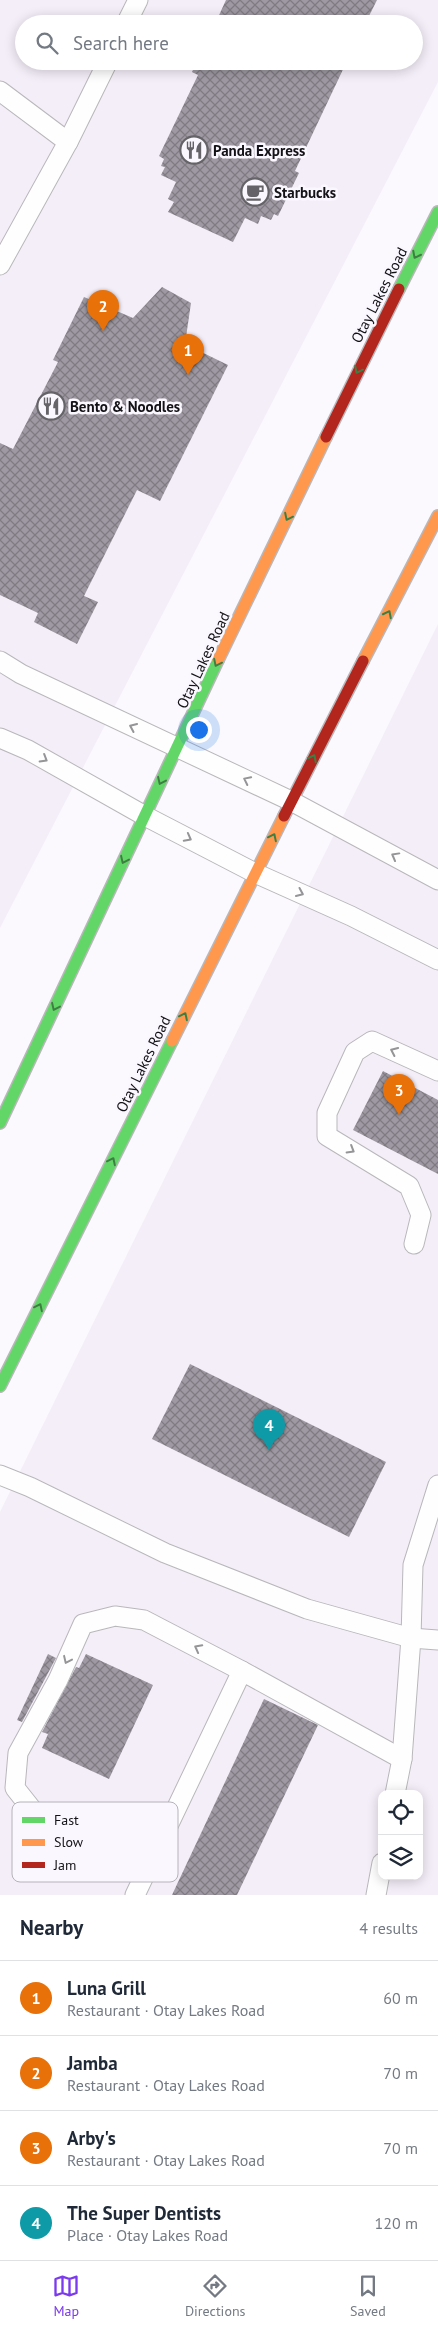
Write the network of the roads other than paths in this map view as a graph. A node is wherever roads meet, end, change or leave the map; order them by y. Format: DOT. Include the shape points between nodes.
graph roads {
  1 [pos="138,0"];
  2 [pos="130,15"];
  3 [pos="104,70"];
  4 [pos="0,91"];
  5 [pos="68,142"];
  6 [pos="438,212"];
  7 [pos="0,266"];
  8 [pos="438,516"];
  9 [pos="0,661"];
  10 [pos="0,738"];
  11 [pos="178,747"];
  12 [pos="290,801"];
  13 [pos="145,816"];
  14 [pos="255,873"];
  15 [pos="438,880"];
  16 [pos="438,960"];
  17 [pos="438,1071"];
  18 [pos="0,1123"];
  19 [pos="414,1244"];
  20 [pos="0,1386"];
  21 [pos="0,1475"];
  22 [pos="438,1485"];
  23 [pos="411,1638"];
  24 [pos="438,1640"];
  25 [pos="242,1671"];
  26 [pos="402,1759"];
  27 [pos="396,1790"];
  28 [pos="26,1802"];
  29 [pos="178,1805"];
  30 [pos="379,1880"];
  31 [pos="141,1882"];
  32 [pos="135,1895"];
  33 [pos="376,1895"];
  1 -- 2 [label="lane"];
  3 -- 5 [label="lane"];
  4 -- 5 [label="lane"];
  5 -- 7 [label="lane"];
  6 -- 11 [label="main road, Otay Lakes Road, one-way" via="375,335"];
  12 -- 8 [label="main road, Otay Lakes Road, one-way"];
  11 -- 9 [label="lane, one-way" via="21,674"];
  10 -- 13 [label="lane, one-way" via="28,750"];
  12 -- 11 [label="lane, one-way"];
  11 -- 13 [label="main road, Otay Lakes Road, one-way"];
  14 -- 12 [label="main road, Otay Lakes Road, one-way"];
  15 -- 12 [label="lane, one-way"];
  13 -- 14 [label="lane, one-way"];
  13 -- 18 [label="main road, Otay Lakes Road, one-way"];
  14 -- 16 [label="lane, one-way"];
  20 -- 14 [label="main road, Otay Lakes Road, one-way"];
  17 -- 19 [label="lane, one-way" via="372,1041 355,1052 326,1113 327,1136 408,1186 421,1215"];
  21 -- 23 [label="lane" via="165,1553 298,1606"];
  22 -- 23 [label="lane" via="413,1565"];
  23 -- 24 [label="lane"];
  23 -- 26 [label="lane"];
  25 -- 26 [label="lane"];
  25 -- 28 [label="lane, one-way" via="144,1620 115,1616 83,1624 58,1680 18,1753 15,1788"];
  25 -- 29 [label="lane"];
  26 -- 27 [label="lane"];
  30 -- 33 [label="lane"];
  31 -- 32 [label="lane"];
}
